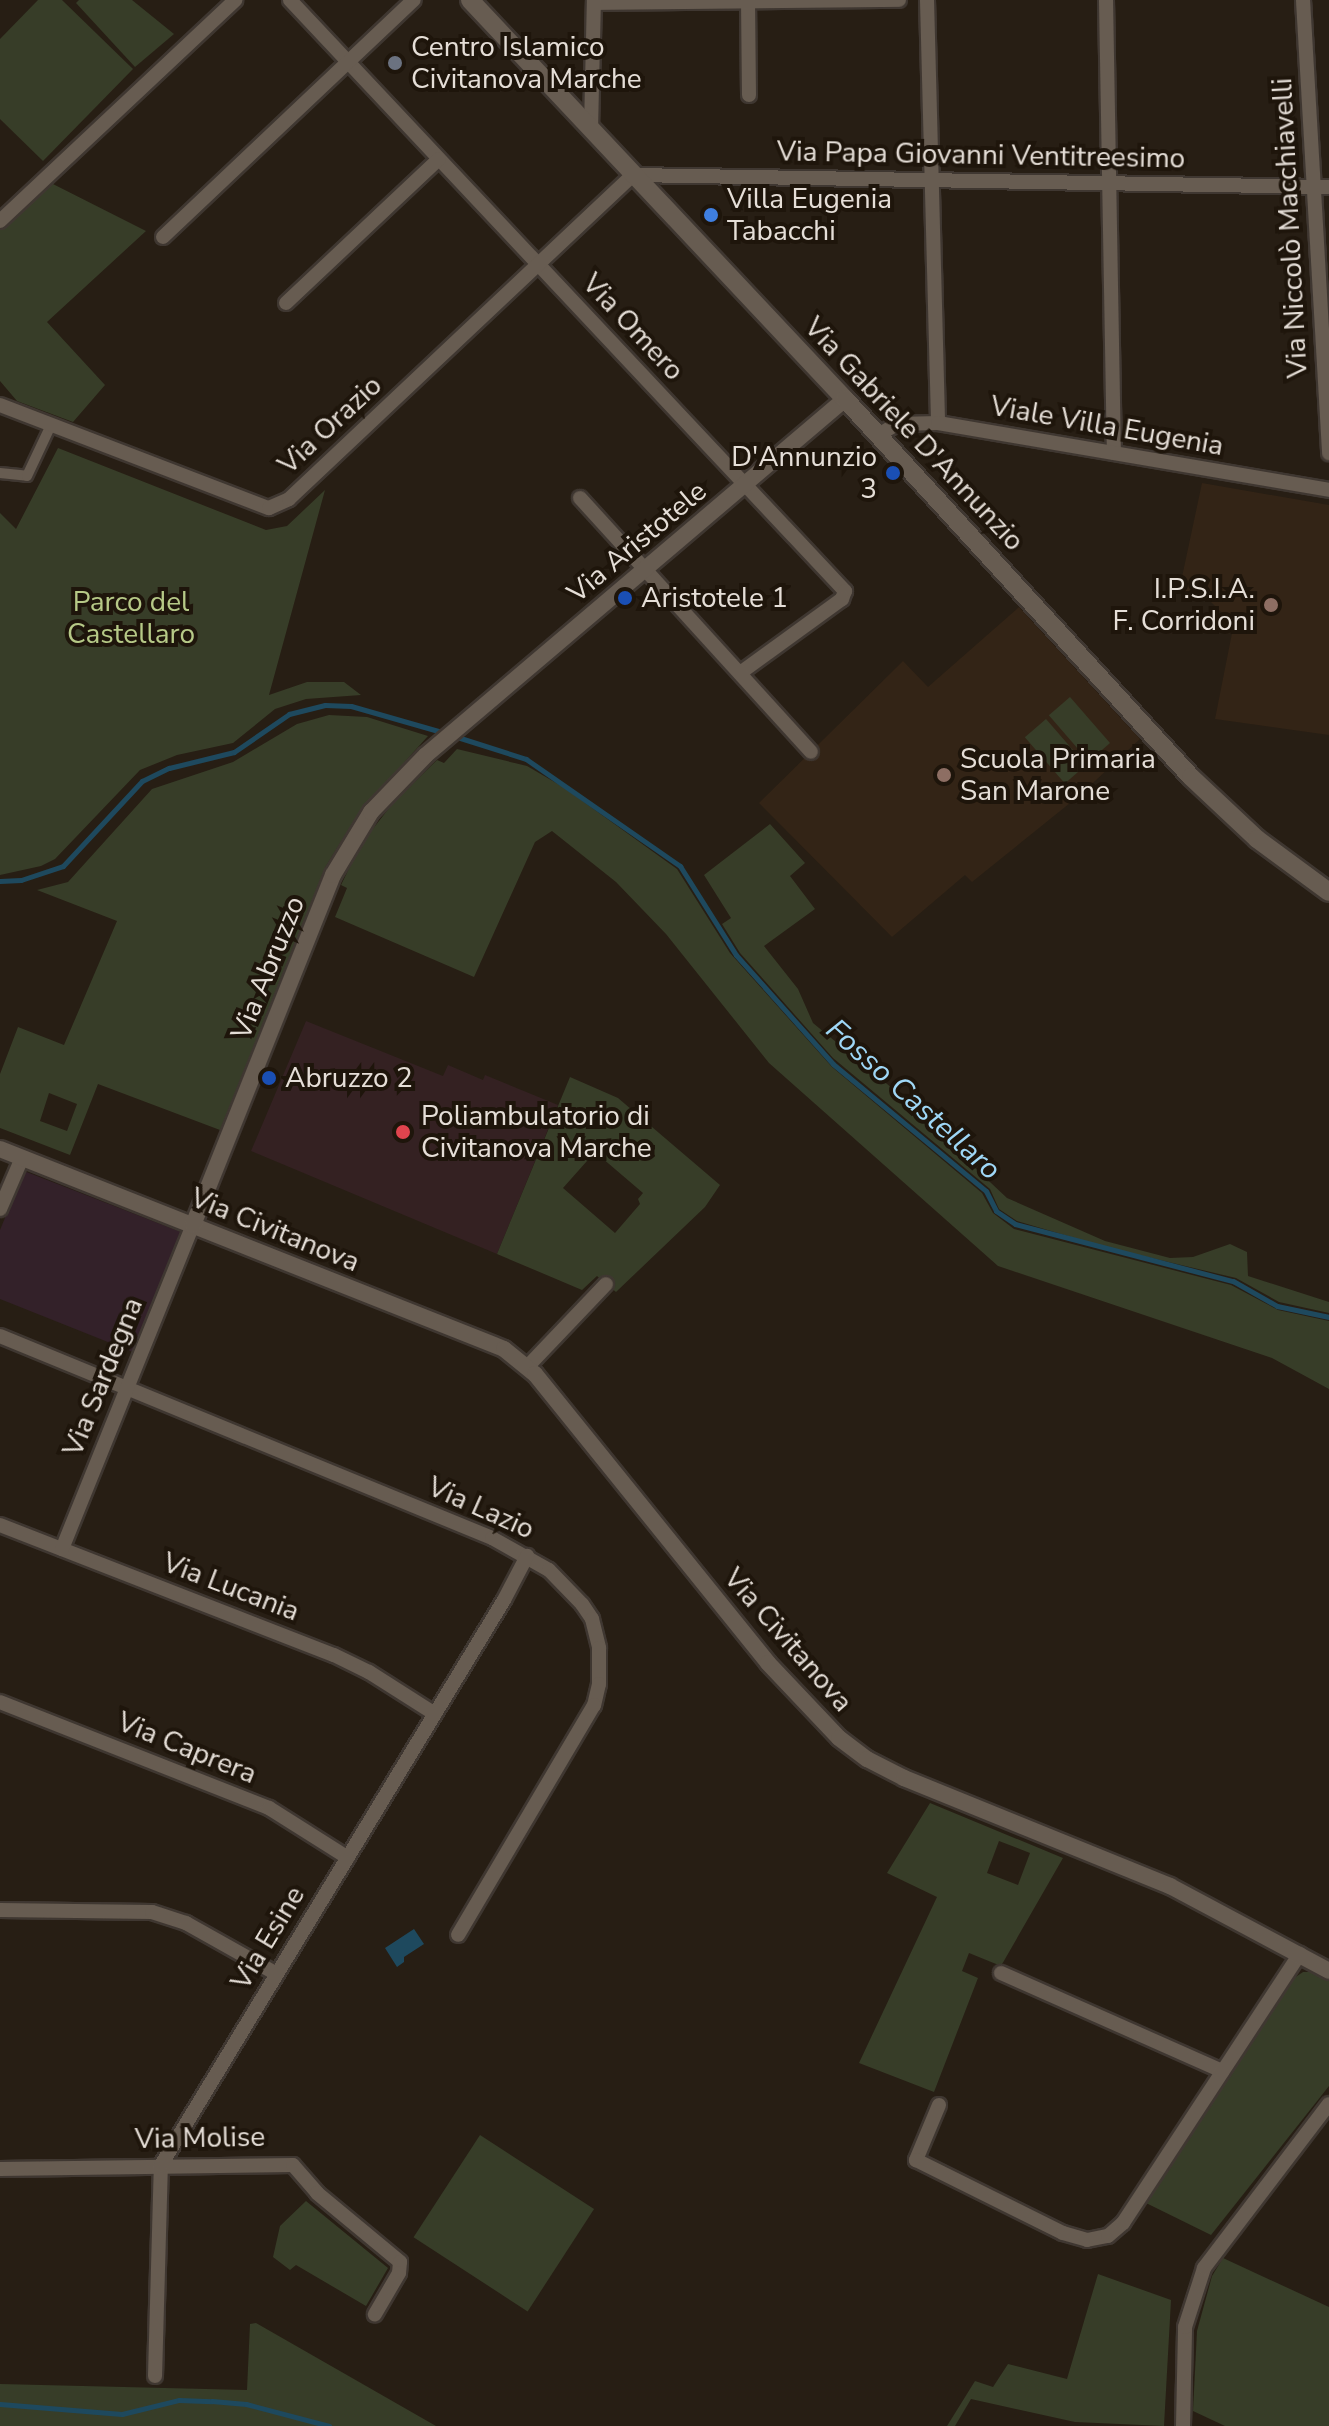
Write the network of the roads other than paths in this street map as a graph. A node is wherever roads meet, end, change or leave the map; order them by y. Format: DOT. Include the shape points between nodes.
graph roads {
  1 [pos="235,0"];
  2 [pos="290,0"];
  3 [pos="414,0"];
  4 [pos="470,0"];
  5 [pos="844,0"];
  6 [pos="899,0"];
  7 [pos="927,0"];
  8 [pos="1106,0"];
  9 [pos="1303,0"];
  10 [pos="748,1"];
  11 [pos="594,2"];
  12 [pos="348,62"];
  13 [pos="749,95"];
  14 [pos="592,101"];
  15 [pos="576,115"];
  16 [pos="591,129"];
  17 [pos="439,159"];
  18 [pos="633,175"];
  19 [pos="931,180"];
  20 [pos="1111,183"];
  21 [pos="1321,187"];
  22 [pos="0,221"];
  23 [pos="163,237"];
  24 [pos="539,264"];
  25 [pos="286,303"];
  26 [pos="1326,341"];
  27 [pos="845,399"];
  28 [pos="0,405"];
  29 [pos="938,423"];
  30 [pos="51,425"];
  31 [pos="878,435"];
  32 [pos="1114,453"];
  33 [pos="1329,453"];
  34 [pos="0,473"];
  35 [pos="745,484"];
  36 [pos="1329,490"];
  37 [pos="580,498"];
  38 [pos="645,569"];
  39 [pos="740,673"];
  40 [pos="429,752"];
  41 [pos="811,752"];
  42 [pos="1329,892"];
  43 [pos="0,1149"];
  44 [pos="22,1158"];
  45 [pos="0,1209"];
  46 [pos="193,1225"];
  47 [pos="606,1284"];
  48 [pos="0,1336"];
  49 [pos="528,1366"];
  50 [pos="127,1388"];
  51 [pos="0,1525"];
  52 [pos="62,1549"];
  53 [pos="527,1556"];
  54 [pos="0,1702"];
  55 [pos="435,1714"];
  56 [pos="348,1858"];
  57 [pos="0,1910"];
  58 [pos="458,1935"];
  59 [pos="1300,1954"];
  60 [pos="1329,1971"];
  61 [pos="1001,1973"];
  62 [pos="277,1974"];
  63 [pos="1222,2071"];
  64 [pos="1329,2104"];
  65 [pos="939,2105"];
  66 [pos="161,2165"];
  67 [pos="0,2169"];
  68 [pos="375,2314"];
  69 [pos="155,2376"];
  70 [pos="1183,2426"];
  1 -- 22 [label="street"];
  2 -- 12 [label="street, Via Omero"];
  3 -- 12 [label="street"];
  4 -- 15 [label="main road, Via Gabriele D'Annunzio"];
  5 -- 6 [label="street"];
  5 -- 10 [label="street"];
  7 -- 19 [label="street"];
  8 -- 20 [label="street"];
  9 -- 21 [label="street, Via Niccolò Macchiavelli"];
  10 -- 11 [label="street"];
  10 -- 13 [label="street"];
  11 -- 14 [label="street"];
  12 -- 17 [label="street, Via Omero"];
  12 -- 23 [label="street"];
  14 -- 15 [label="street"];
  14 -- 16 [label="street"];
  15 -- 16 [label="main road, Via Gabriele D'Annunzio"];
  16 -- 18 [label="main road, Via Gabriele D'Annunzio"];
  17 -- 24 [label="street, Via Omero"];
  17 -- 25 [label="street"];
  18 -- 19 [label="street, Via Papa Giovanni Ventitreesimo"];
  18 -- 24 [label="street, Via Orazio"];
  18 -- 27 [label="main road, Via Gabriele D'Annunzio"];
  19 -- 20 [label="street, Via Papa Giovanni Ventitreesimo"];
  19 -- 29 [label="street"];
  20 -- 21 [label="street, Via Papa Giovanni Ventitreesimo"];
  20 -- 32 [label="street"];
  21 -- 26 [label="street, Via Niccolò Macchiavelli"];
  24 -- 30 [label="street, Via Orazio" via="289,499 269,508"];
  24 -- 35 [label="street, Via Omero"];
  26 -- 33 [label="street, Via Niccolò Macchiavelli"];
  27 -- 31 [label="main road, Via Gabriele D'Annunzio"];
  27 -- 35 [label="street, Via Aristotele"];
  28 -- 30 [label="street, Via Orazio"];
  29 -- 31 [label="street, Viale Villa Eugenia" via="897,424"];
  29 -- 32 [label="street, Viale Villa Eugenia"];
  30 -- 34 [label="street" via="27,476"];
  31 -- 42 [label="main road, Via Gabriele D'Annunzio" via="1202,788 1257,839"];
  32 -- 36 [label="street, Viale Villa Eugenia"];
  35 -- 38 [label="street, Via Aristotele"];
  35 -- 39 [label="street, Via Omero" via="845,594"];
  37 -- 38 [label="street"];
  38 -- 39 [label="street"];
  38 -- 40 [label="street, Via Aristotele"];
  39 -- 41 [label="street"];
  40 -- 46 [label="street, Via Abruzzo" via="371,812 333,875"];
  43 -- 44 [label="street, Via Civitanova"];
  44 -- 45 [label="street"];
  44 -- 46 [label="street, Via Civitanova"];
  46 -- 49 [label="street, Via Civitanova" via="496,1345"];
  46 -- 50 [label="street, Via Sardegna"];
  47 -- 49 [label="street"];
  48 -- 50 [label="street, Via Lazio"];
  49 -- 59 [label="street, Via Civitanova" via="768,1663 839,1738 904,1778 1170,1886"];
  50 -- 52 [label="street, Via Sardegna"];
  50 -- 53 [label="street, Via Lazio"];
  51 -- 52 [label="street, Via Lucania"];
  52 -- 55 [label="street, Via Lucania" via="334,1655"];
  53 -- 55 [label="street, Via Esine"];
  53 -- 58 [label="street, Via Lazio" via="564,1584 592,1619 599,1684 585,1722"];
  54 -- 56 [label="street, Via Caprera" via="269,1808"];
  55 -- 56 [label="street, Via Esine"];
  56 -- 62 [label="street, Via Esine"];
  57 -- 62 [label="street" via="152,1912 186,1923"];
  59 -- 60 [label="street, Via Civitanova"];
  59 -- 63 [label="street"];
  61 -- 63 [label="street"];
  62 -- 66 [label="street, Via Esine"];
  63 -- 65 [label="street" via="1123,2223 1108,2236 1087,2240 916,2160"];
  64 -- 70 [label="street" via="1204,2268 1185,2327"];
  66 -- 67 [label="street, Via Molise"];
  66 -- 68 [label="street, Via Molise" via="286,2162 298,2168 317,2193 400,2262"];
  66 -- 69 [label="street, Via Esine"];
}
